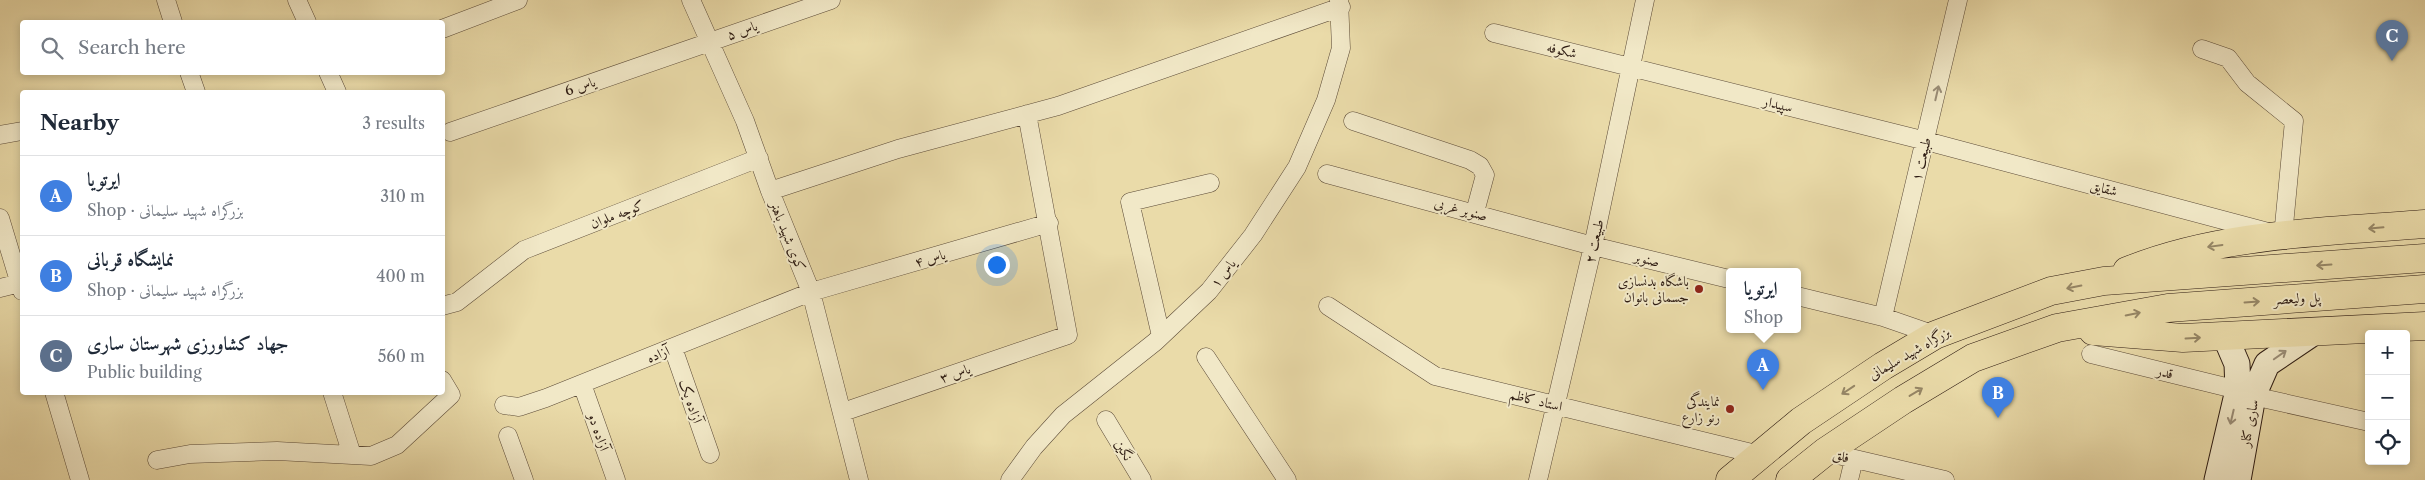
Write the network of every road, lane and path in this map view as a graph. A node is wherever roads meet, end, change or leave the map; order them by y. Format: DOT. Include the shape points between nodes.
graph roads {
  1 [pos="166,0"];
  2 [pos="297,0"];
  3 [pos="518,0"];
  4 [pos="691,0"];
  5 [pos="831,0"];
  6 [pos="1645,0"];
  7 [pos="1958,0"];
  8 [pos="1340,4"];
  9 [pos="172,20"];
  10 [pos="306,20"];
  11 [pos="445,28"];
  12 [pos="1494,33"];
  13 [pos="710,41"];
  14 [pos="2202,49"];
  15 [pos="1631,67"];
  16 [pos="190,75"];
  17 [pos="329,75"];
  18 [pos="195,90"];
  19 [pos="336,90"];
  20 [pos="1027,114"];
  21 [pos="1353,121"];
  22 [pos="20,131"];
  23 [pos="450,132"];
  24 [pos="0,135"];
  25 [pos="1926,141"];
  26 [pos="759,158"];
  27 [pos="1328,174"];
  28 [pos="1210,183"];
  29 [pos="770,191"];
  30 [pos="1475,212"];
  31 [pos="1049,223"];
  32 [pos="2425,224"];
  33 [pos="2,228"];
  34 [pos="2283,236"];
  35 [pos="1593,246"];
  36 [pos="2425,258"];
  37 [pos="1726,278"];
  38 [pos="2104,281"];
  39 [pos="20,284"];
  40 [pos="20,287"];
  41 [pos="0,288"];
  42 [pos="2425,289"];
  43 [pos="811,292"];
  44 [pos="1801,297"];
  45 [pos="445,306"];
  46 [pos="1328,306"];
  47 [pos="1883,317"];
  48 [pos="2425,326"];
  49 [pos="2057,328"];
  50 [pos="2313,333"];
  51 [pos="1935,335"];
  52 [pos="1161,336"];
  53 [pos="2225,336"];
  54 [pos="673,348"];
  55 [pos="2091,354"];
  56 [pos="1206,357"];
  57 [pos="582,384"];
  58 [pos="445,385"];
  59 [pos="2245,393"];
  60 [pos="55,395"];
  61 [pos="333,395"];
  62 [pos="1554,404"];
  63 [pos="504,405"];
  64 [pos="843,412"];
  65 [pos="1106,420"];
  66 [pos="2365,421"];
  67 [pos="508,436"];
  68 [pos="1825,452"];
  69 [pos="710,454"];
  70 [pos="352,455"];
  71 [pos="1760,455"];
  72 [pos="1854,459"];
  73 [pos="157,460"];
  74 [pos="80,480"];
  75 [pos="524,480"];
  76 [pos="616,480"];
  77 [pos="859,480"];
  78 [pos="1010,480"];
  79 [pos="1142,480"];
  80 [pos="1288,480"];
  81 [pos="1538,480"];
  82 [pos="1730,480"];
  83 [pos="1790,480"];
  84 [pos="1849,480"];
  85 [pos="1945,480"];
  86 [pos="2217,480"];
  87 [pos="2238,480"];
  1 -- 9 [label="street"];
  2 -- 10 [label="street"];
  3 -- 11 [label="street"];
  4 -- 13 [label="street, کوی شهید باهنر"];
  5 -- 13 [label="street, یاس ۵"];
  6 -- 15 [label="street, طبیعت ۲"];
  25 -- 7 [label="street, طبیعت ۱, one-way"];
  8 -- 20 [label="street" via="1058,106"];
  8 -- 52 [label="street, یاس ۱" via="1341,48 1326,100 1297,167 1253,235 1209,291"];
  12 -- 15 [label="street, شکوفه"];
  13 -- 23 [label="street, یاس 6"];
  13 -- 26 [label="street, کوی شهید باهنر"];
  14 -- 34 [label="street" via="2228,58 2247,83 2294,121"];
  15 -- 25 [label="street, سپیدار"];
  15 -- 35 [label="street, طبیعت ۲"];
  16 -- 18 [label="street"];
  17 -- 19 [label="street"];
  20 -- 29 [label="street" via="898,149"];
  20 -- 31 [label="street"];
  21 -- 30 [label="street" via="1480,166 1485,175"];
  22 -- 24 [label="street"];
  25 -- 34 [label="street, شقایق"];
  25 -- 47 [label="street, طبیعت ۱"];
  26 -- 29 [label="street, کوی شهید باهنر"];
  26 -- 45 [label="street, کوچه ملوان" via="524,250 458,302"];
  27 -- 30 [label="street, صنوبر غربی"];
  28 -- 52 [label="street" via="1130,202"];
  29 -- 43 [label="street, کوی شهید باهنر"];
  30 -- 35 [label="street, صنوبر غربی"];
  31 -- 43 [label="street, یاس ۴"];
  31 -- 64 [label="street, یاس ۳" via="1068,335"];
  32 -- 34 [label="highway, one-way"];
  33 -- 39 [label="street"];
  34 -- 38 [label="highway, one-way" via="2204,247 2155,260"];
  35 -- 37 [label="street, صنوبر"];
  35 -- 62 [label="street, طبیعت ۲"];
  36 -- 38 [label="highway, بزرگراه شهید سلیمانی, one-way"];
  38 -- 51 [label="highway, بزرگراه شهید سلیمانی, one-way" via="2051,291"];
  40 -- 41 [label="street"];
  49 -- 42 [label="highway, پل ولیعصر, one-way" via="2168,308"];
  43 -- 54 [label="street, آزاده"];
  43 -- 64 [label="street, کوی شهید باهنر"];
  44 -- 47 [label="street"];
  46 -- 62 [label="street, استاد کاظم" via="1435,376"];
  47 -- 51 [label="street"];
  48 -- 50 [label="highway"];
  49 -- 53 [label="highway, one-way" via="2184,338"];
  68 -- 49 [label="highway, one-way" via="1973,358"];
  50 -- 53 [label="highway"];
  59 -- 50 [label="main road, ساری کنار, one-way" via="2267,364"];
  51 -- 71 [label="highway, بزرگراه شهید سلیمانی, one-way" via="1802,421"];
  52 -- 78 [label="street, یاس ۱" via="1062,415"];
  53 -- 59 [label="main road, ساری کنار"];
  54 -- 57 [label="street, آزاده"];
  54 -- 69 [label="street, آزاده یک"];
  55 -- 59 [label="street, قدر"];
  56 -- 80 [label="street"];
  57 -- 63 [label="street, آزاده" via="519,407"];
  57 -- 76 [label="street, آزاده دو"];
  58 -- 70 [label="street" via="451,395 397,445 371,456"];
  59 -- 66 [label="street, قدر"];
  59 -- 86 [label="main road, ساری کنار, one-way"];
  59 -- 87 [label="main road, ساری کنار"];
  60 -- 74 [label="street"];
  61 -- 70 [label="street"];
  62 -- 71 [label="street, استاد کاظم"];
  62 -- 81 [label="street, طبیعت ۲"];
  64 -- 77 [label="street, کوی شهید باهنر"];
  65 -- 79 [label="street, نگین"];
  67 -- 75 [label="street"];
  68 -- 72 [label="street, فلق"];
  68 -- 83 [label="highway"];
  70 -- 73 [label="street" via="277,451 190,454"];
  71 -- 82 [label="highway, بزرگراه شهید سلیمانی"];
  72 -- 84 [label="street"];
  72 -- 85 [label="street, فلق"];
}
